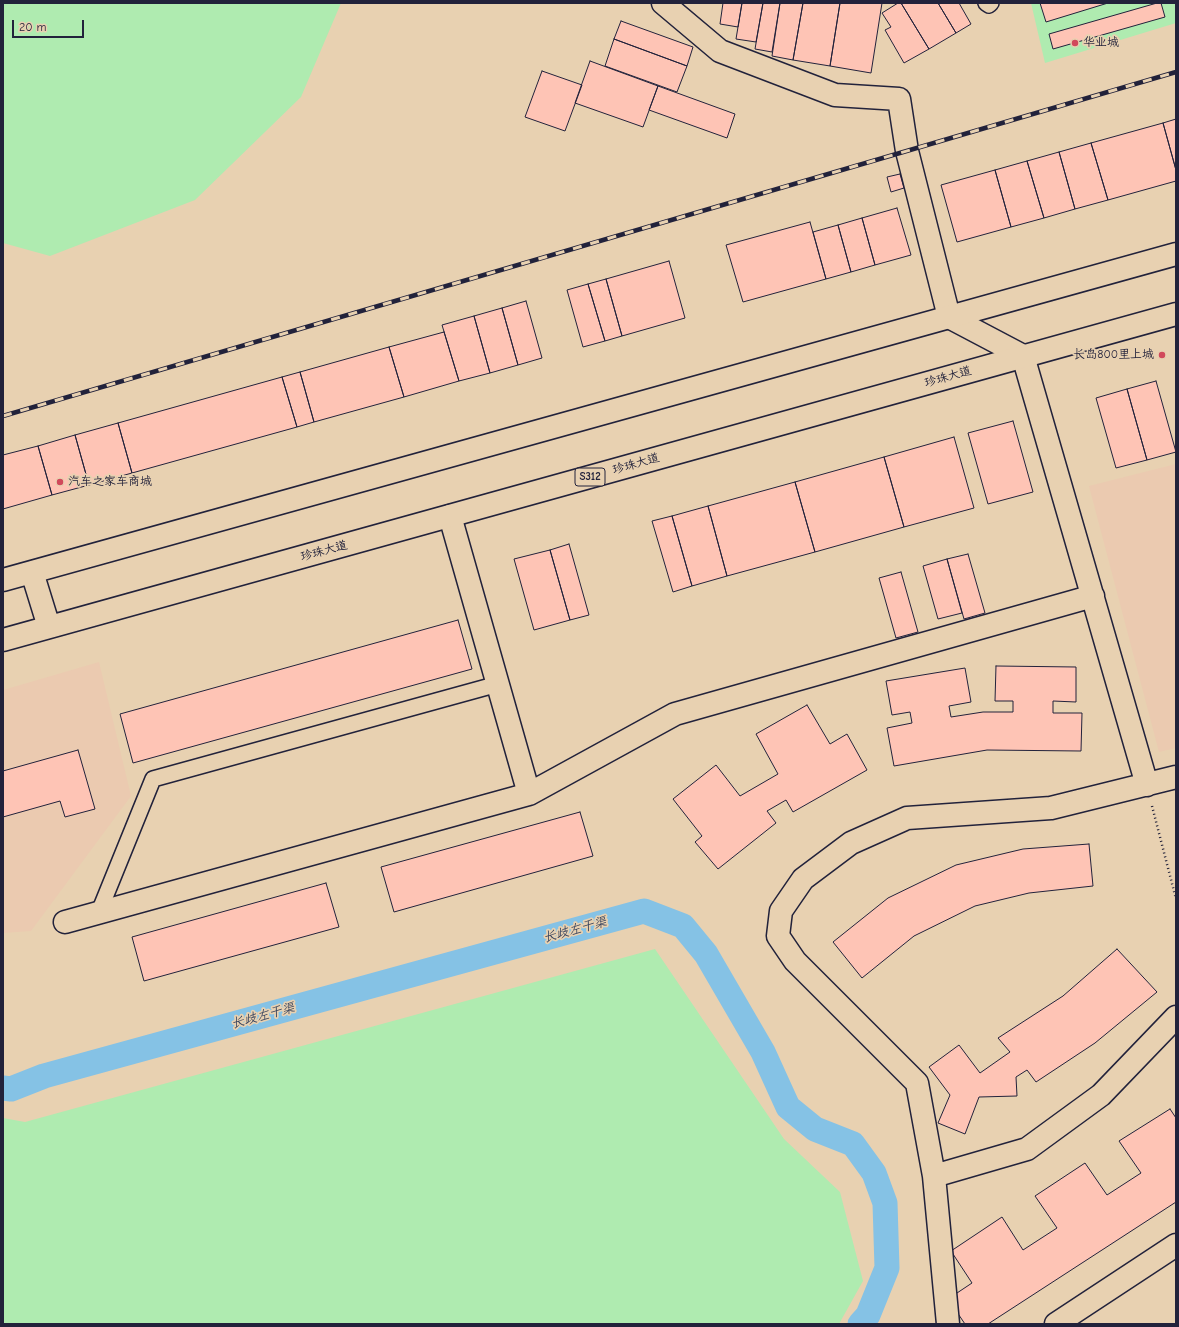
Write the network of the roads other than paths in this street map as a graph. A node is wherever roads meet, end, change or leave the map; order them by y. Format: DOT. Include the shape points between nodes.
graph roads {
  1 [pos="663,3"];
  2 [pos="986,3"];
  3 [pos="991,3"];
  4 [pos="1176,254"];
  5 [pos="1176,314"];
  6 [pos="949,317"];
  7 [pos="1023,356"];
  8 [pos="450,516"];
  9 [pos="32,572"];
  10 [pos="3,580"];
  11 [pos="1093,596"];
  12 [pos="49,627"];
  13 [pos="3,640"];
  14 [pos="498,684"];
  15 [pos="1176,777"];
  16 [pos="1147,785"];
  17 [pos="529,794"];
  18 [pos="99,912"];
  19 [pos="65,922"];
  20 [pos="1176,1017"];
  21 [pos="934,1176"];
  22 [pos="1176,1246"];
  23 [pos="948,1324"];
  24 [pos="1056,1324"];
  1 -- 6 [label="street" via="720,51 835,95 899,99 907,151"];
  2 -- 3 [label="lane"];
  4 -- 6 [label="street"];
  5 -- 7 [label="street, 珍珠大道 / S312"];
  6 -- 7 [label="street"];
  6 -- 9 [label="street"];
  7 -- 8 [label="street, 珍珠大道 / S312"];
  7 -- 11 [label="street"];
  8 -- 12 [label="street, 珍珠大道 / S312"];
  8 -- 14 [label="street"];
  9 -- 10 [label="street"];
  9 -- 12 [label="street"];
  11 -- 16 [label="street"];
  11 -- 17 [label="street" via="676,714"];
  12 -- 13 [label="street, 珍珠大道 / S312"];
  14 -- 17 [label="street"];
  14 -- 18 [label="lane" via="154,779"];
  15 -- 16 [label="street"];
  16 -- 21 [label="street" via="1051,808 907,818 851,843 803,879 780,911 778,936 796,961 917,1083"];
  17 -- 18 [label="street"];
  18 -- 19 [label="street"];
  20 -- 21 [label="street" via="1101,1095 1027,1149"];
  21 -- 23 [label="street"];
  22 -- 24 [label="street"];
}
